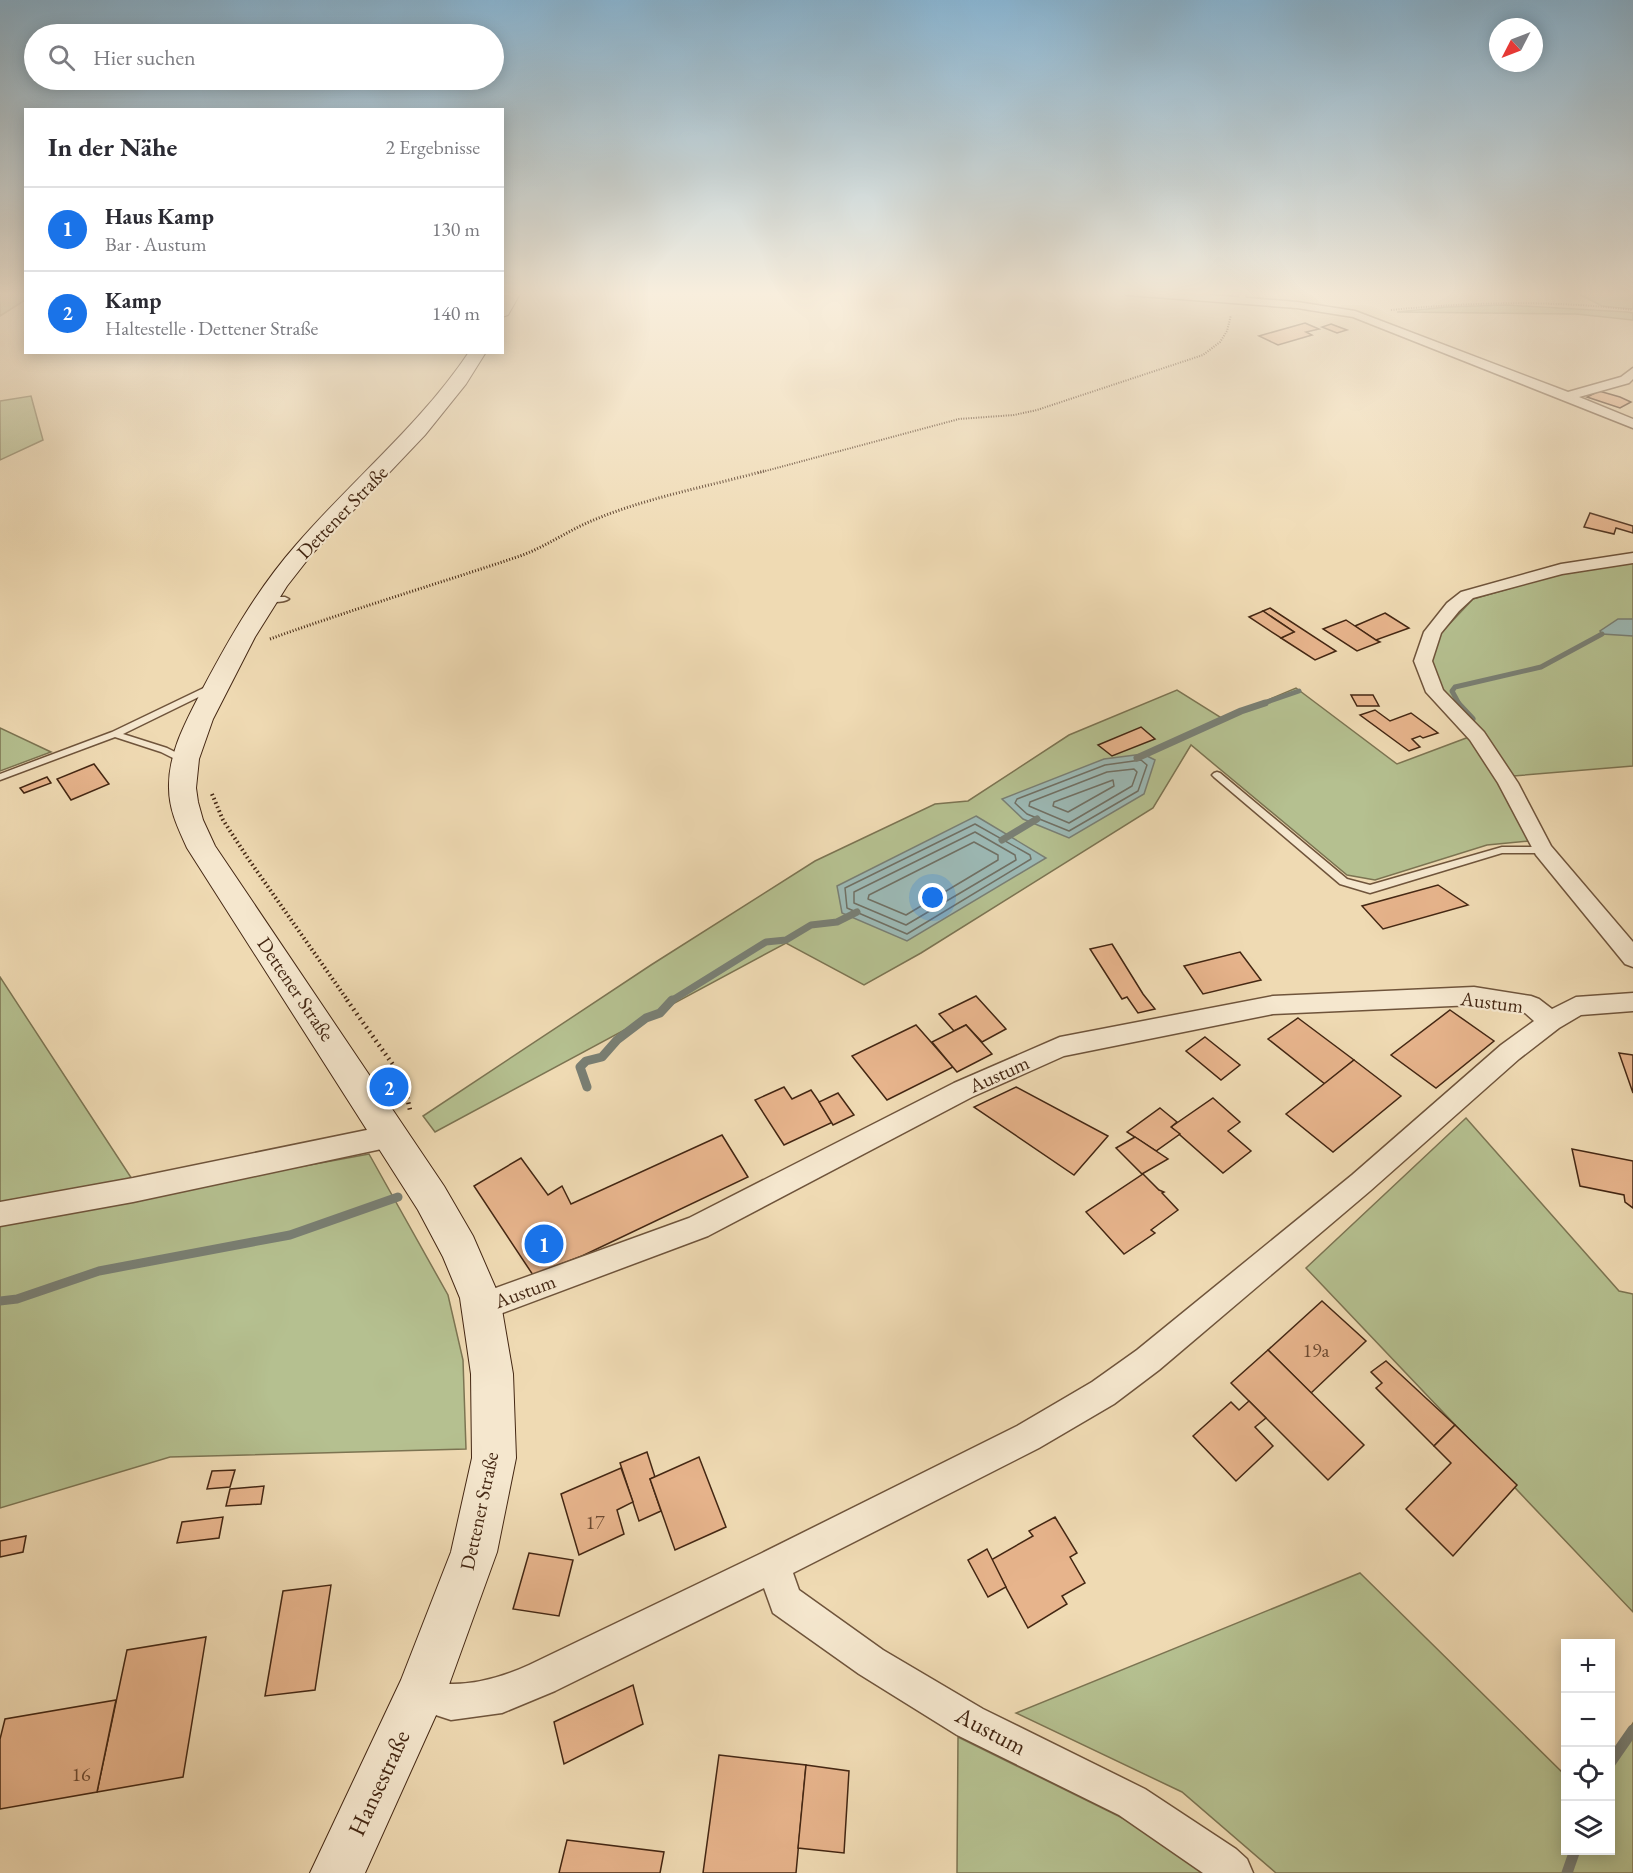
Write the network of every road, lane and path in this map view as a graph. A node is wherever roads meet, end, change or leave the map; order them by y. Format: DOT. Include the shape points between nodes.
graph roads {
  1 [pos="460,379"];
  2 [pos="1132,379"];
  3 [pos="1525,379"];
  4 [pos="1625,379"];
  5 [pos="1567,396"];
  6 [pos="1633,424"];
  7 [pos="1633,558"];
  8 [pos="275,599"];
  9 [pos="275,637"];
  10 [pos="262,642"];
  11 [pos="218,684"];
  12 [pos="115,734"];
  13 [pos="185,760"];
  14 [pos="1217,775"];
  15 [pos="0,777"];
  16 [pos="211,789"];
  17 [pos="1543,850"];
  18 [pos="1633,958"];
  19 [pos="1633,1002"];
  20 [pos="1551,1021"];
  21 [pos="402,1125"];
  22 [pos="0,1214"];
  23 [pos="482,1307"];
  24 [pos="774,1565"];
  25 [pos="421,1693"];
  26 [pos="337,1873"];
  27 [pos="1233,1873"];
  1 -- 8 [label="street, Dettener Straße" via="439,410 304,548"];
  2 -- 9 [label="path" via="1037,410 959,419 631,507 589,522 522,555"];
  3 -- 5 [label="street"];
  4 -- 5 [label="street"];
  5 -- 6 [label="street"];
  7 -- 17 [label="street" via="1562,569 1467,595 1433,632 1424,662 1435,692 1477,736 1508,783"];
  8 -- 10 [label="path"];
  8 -- 11 [label="street, Dettener Straße"];
  11 -- 12 [label="lane"];
  11 -- 13 [label="street, Dettener Straße" via="196,727"];
  12 -- 13 [label="lane"];
  12 -- 15 [label="lane"];
  13 -- 21 [label="street, Dettener Straße" via="183,801 202,848"];
  14 -- 17 [label="lane" via="1344,882 1370,890 1502,850"];
  16 -- 21 [label="path" via="223,820 247,857 403,1078"];
  17 -- 18 [label="street"];
  19 -- 20 [label="street, Austum" via="1576,1006"];
  20 -- 23 [label="street, Austum" via="1531,1005 1474,996 1273,1005 1060,1047 963,1090 698,1227"];
  20 -- 24 [label="street, Austum" via="1148,1360 1103,1393 1028,1437"];
  21 -- 22 [label="street" via="133,1190"];
  21 -- 23 [label="street, Dettener Straße"];
  23 -- 25 [label="street, Dettener Straße" via="492,1374 494,1458 474,1552"];
  24 -- 25 [label="street, Austum" via="502,1695 451,1702"];
  24 -- 27 [label="street, Austum" via="785,1601 872,1662 970,1722 1132,1802"];
  25 -- 26 [label="street, Hansestraße"];
}
